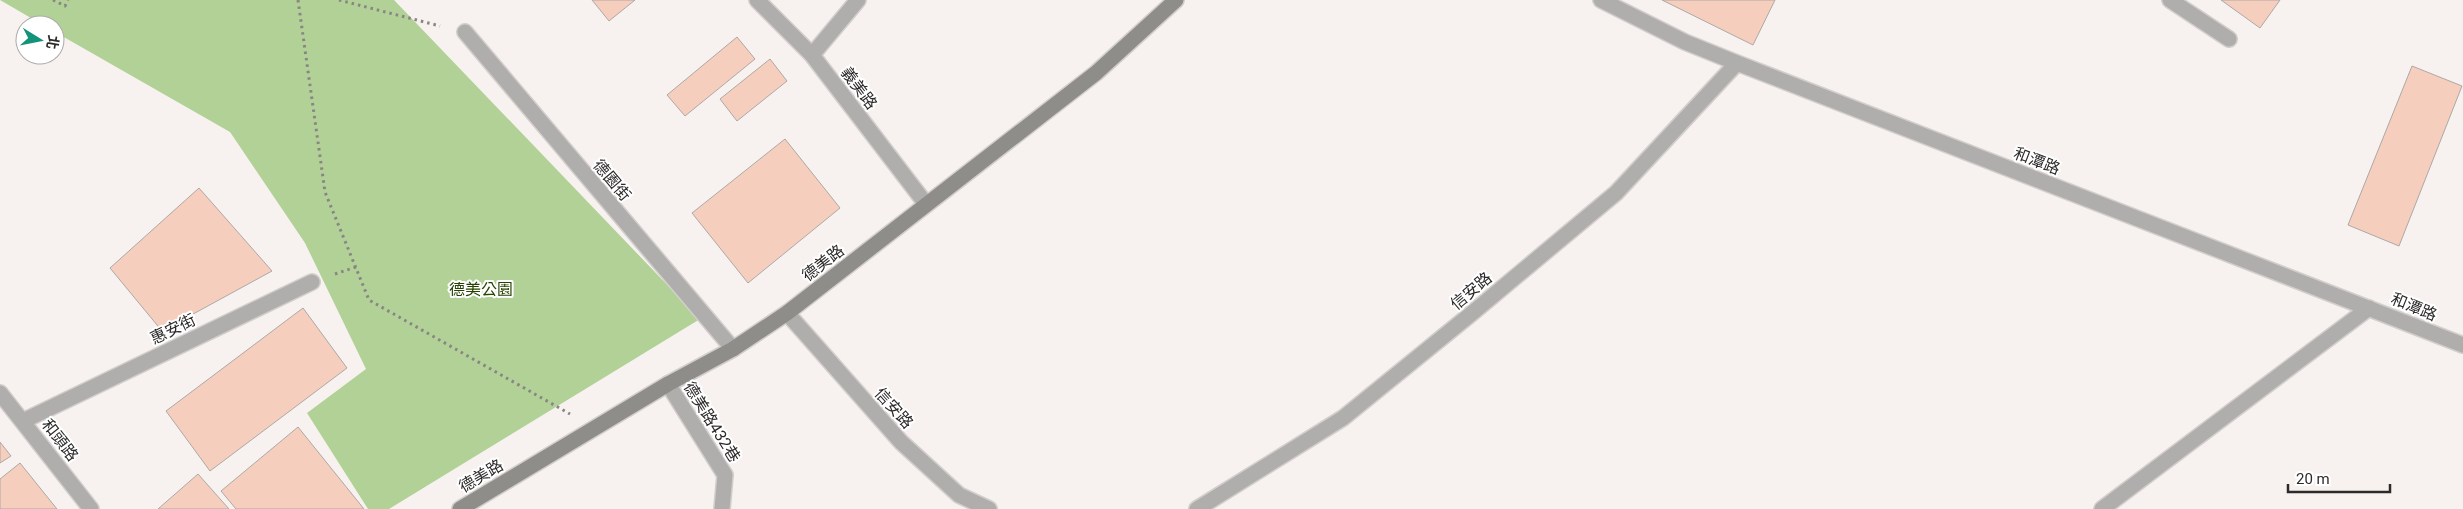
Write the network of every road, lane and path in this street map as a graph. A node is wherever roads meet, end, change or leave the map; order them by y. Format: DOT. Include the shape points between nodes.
graph roads {
  1 [pos="53,0"];
  2 [pos="68,0"];
  3 [pos="298,0"];
  4 [pos="339,0"];
  5 [pos="757,0"];
  6 [pos="858,0"];
  7 [pos="1176,0"];
  8 [pos="1601,0"];
  9 [pos="2170,0"];
  10 [pos="465,32"];
  11 [pos="2229,38"];
  12 [pos="812,55"];
  13 [pos="1737,63"];
  14 [pos="926,204"];
  15 [pos="312,282"];
  16 [pos="2369,308"];
  17 [pos="787,314"];
  18 [pos="2463,345"];
  19 [pos="733,350"];
  20 [pos="668,384"];
  21 [pos="0,393"];
  22 [pos="23,422"];
  23 [pos="595,428"];
  24 [pos="91,509"];
  25 [pos="460,509"];
  26 [pos="722,509"];
  27 [pos="989,509"];
  28 [pos="1197,509"];
  29 [pos="2102,509"];
  1 -- 2 [label="path" via="65,6"];
  3 -- 23 [label="path" via="324,192 370,300"];
  4 -- 10 [label="path"];
  5 -- 12 [label="street, 義美路"];
  6 -- 12 [label="street"];
  7 -- 14 [label="main road, 德美路" via="1096,74"];
  8 -- 13 [label="street, 和潭路" via="1685,42"];
  9 -- 11 [label="street"];
  10 -- 19 [label="street, 德園街"];
  12 -- 14 [label="street, 義美路"];
  13 -- 16 [label="street, 和潭路"];
  13 -- 28 [label="street, 信安路" via="1616,193 1471,314 1343,418"];
  14 -- 17 [label="main road, 德美路"];
  15 -- 22 [label="street, 惠安街"];
  16 -- 18 [label="street, 和潭路"];
  16 -- 29 [label="street"];
  17 -- 19 [label="main road, 德美路"];
  17 -- 27 [label="street, 信安路" via="901,442 959,495"];
  19 -- 20 [label="main road, 德美路"];
  20 -- 23 [label="main road, 德美路"];
  20 -- 26 [label="street, 德美路432巷" via="726,475"];
  21 -- 22 [label="street, 和頭路"];
  22 -- 24 [label="street, 和頭路"];
  23 -- 25 [label="main road, 德美路"];
}
